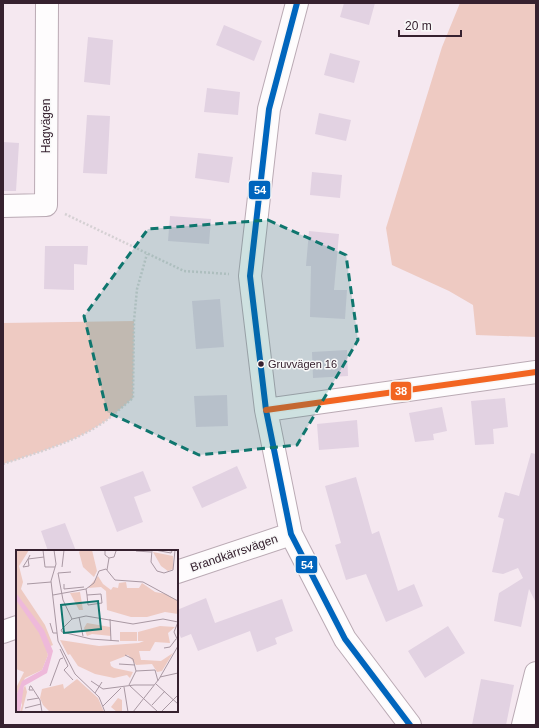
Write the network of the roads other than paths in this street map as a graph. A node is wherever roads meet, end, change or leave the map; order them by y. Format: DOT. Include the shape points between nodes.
graph roads {
  1 [pos="47,3"];
  2 [pos="297,3"];
  3 [pos="3,206"];
  4 [pos="536,372"];
  5 [pos="266,410"];
  6 [pos="291,534"];
  7 [pos="178,572"];
  8 [pos="16,628"];
  9 [pos="3,632"];
  10 [pos="536,673"];
  11 [pos="410,725"];
  12 [pos="523,725"];
  1 -- 3 [label="street, Hagvägen" via="46,205"];
  2 -- 5 [label="street" via="269,109 250,276"];
  4 -- 5 [label="street"];
  5 -- 6 [label="street"];
  6 -- 7 [label="street, Brandkärrsvägen"];
  6 -- 11 [label="street" via="345,639"];
  8 -- 9 [label="street"];
  10 -- 12 [label="street"];
}
